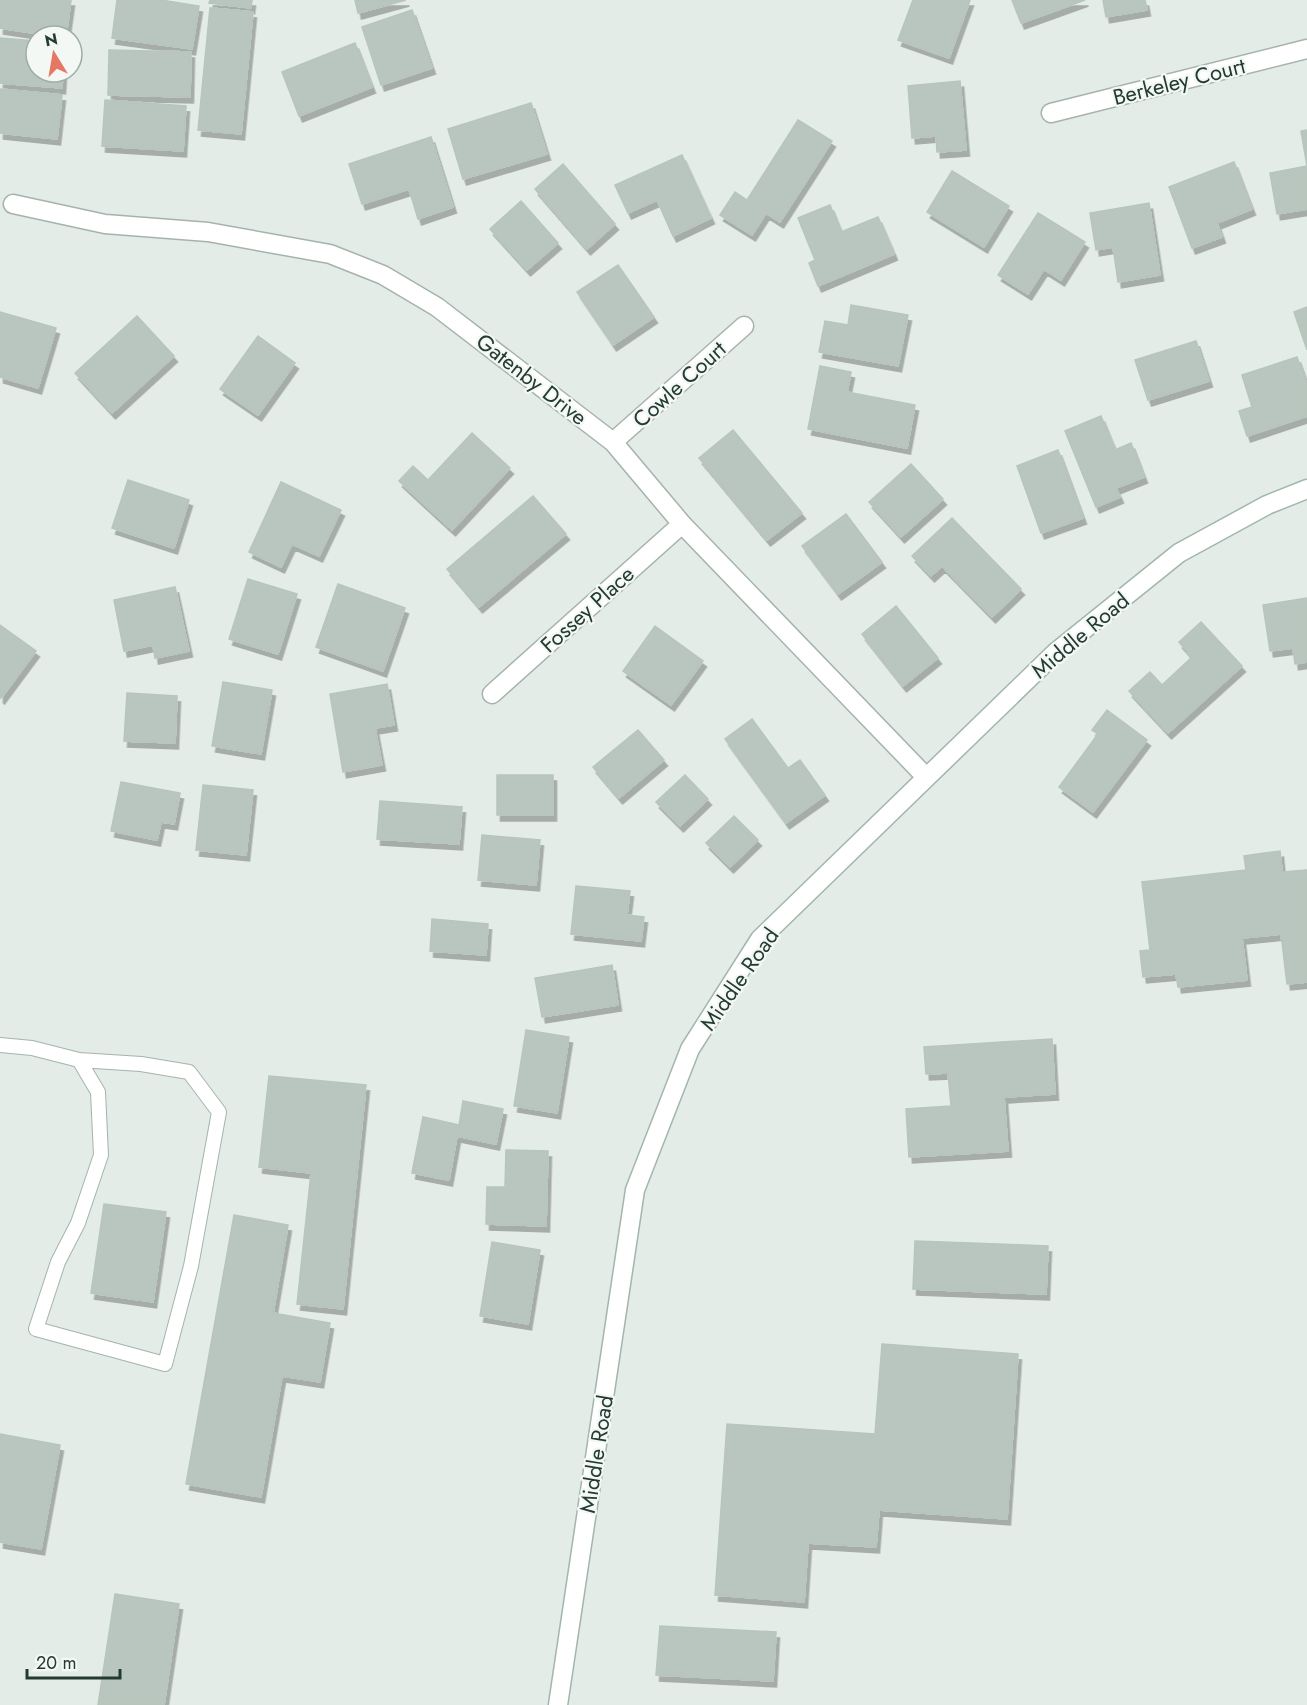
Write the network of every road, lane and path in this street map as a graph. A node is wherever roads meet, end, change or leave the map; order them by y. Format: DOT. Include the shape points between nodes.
graph roads {
  1 [pos="1307,49"];
  2 [pos="1051,113"];
  3 [pos="13,204"];
  4 [pos="744,326"];
  5 [pos="614,442"];
  6 [pos="1307,489"];
  7 [pos="682,524"];
  8 [pos="492,694"];
  9 [pos="926,777"];
  10 [pos="0,1045"];
  11 [pos="79,1060"];
  12 [pos="558,1705"];
  1 -- 2 [label="street, Berkeley Court"];
  3 -- 5 [label="street, Gatenby Drive" via="105,224 208,232 330,254 383,274 437,307"];
  4 -- 5 [label="street, Cowle Court"];
  5 -- 7 [label="street, Gatenby Drive"];
  6 -- 9 [label="street, Middle Road" via="1179,553 1056,652"];
  7 -- 8 [label="street, Fossey Place"];
  7 -- 9 [label="street, Gatenby Drive"];
  9 -- 12 [label="street, Middle Road" via="760,939 690,1049 635,1190"];
  10 -- 11 [label="lane" via="32,1048"];
  11 -- 11 [label="lane" via="189,1072 219,1112 191,1266 165,1364 36,1329 101,1155 98,1092"];
}
